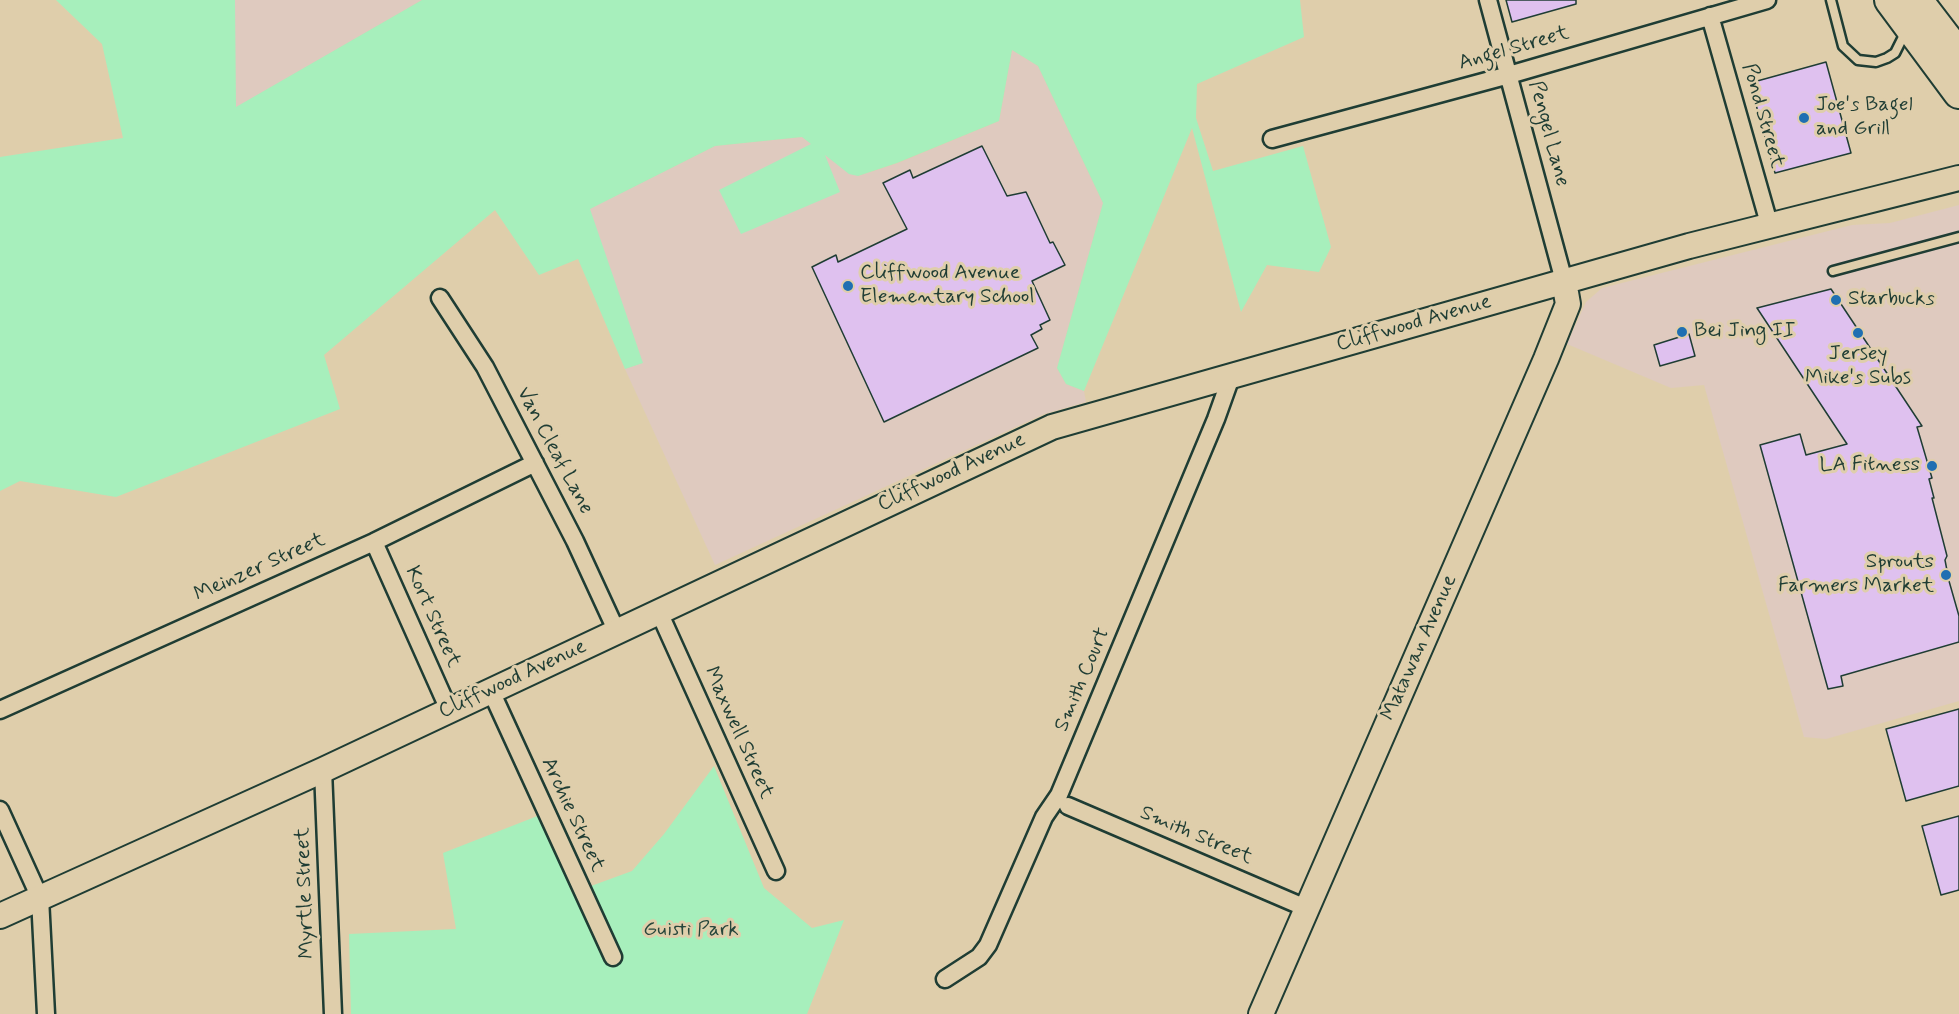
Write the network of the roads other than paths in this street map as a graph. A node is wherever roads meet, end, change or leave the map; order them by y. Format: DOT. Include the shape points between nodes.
graph roads {
  1 [pos="1488,0"];
  2 [pos="1767,0"];
  3 [pos="1831,0"];
  4 [pos="1890,0"];
  5 [pos="1913,13"];
  6 [pos="1710,16"];
  7 [pos="1959,55"];
  8 [pos="1509,75"];
  9 [pos="1959,93"];
  10 [pos="1272,139"];
  11 [pos="1959,178"];
  12 [pos="1770,227"];
  13 [pos="1959,237"];
  14 [pos="1833,271"];
  15 [pos="1564,281"];
  16 [pos="440,298"];
  17 [pos="1231,377"];
  18 [pos="535,463"];
  19 [pos="374,542"];
  20 [pos="658,612"];
  21 [pos="617,632"];
  22 [pos="491,691"];
  23 [pos="0,710"];
  24 [pos="449,710"];
  25 [pos="323,770"];
  26 [pos="1068,806"];
  27 [pos="0,810"];
  28 [pos="776,871"];
  29 [pos="40,898"];
  30 [pos="1306,908"];
  31 [pos="0,916"];
  32 [pos="613,957"];
  33 [pos="945,979"];
  34 [pos="46,1014"];
  35 [pos="333,1014"];
  36 [pos="1261,1014"];
  1 -- 8 [label="street, Pengel Lane"];
  2 -- 6 [label="street, Angel Street"];
  3 -- 5 [label="lane" via="1843,46 1858,60 1876,62 1894,53"];
  4 -- 5 [label="highway"];
  5 -- 7 [label="highway"];
  5 -- 9 [label="highway"];
  6 -- 8 [label="street, Angel Street"];
  6 -- 12 [label="street, Pond Street"];
  8 -- 10 [label="street, Angel Street"];
  8 -- 15 [label="street, Pengel Lane"];
  11 -- 12 [label="main road, Cliffwood Avenue"];
  12 -- 15 [label="main road, Cliffwood Avenue"];
  13 -- 14 [label="lane"];
  15 -- 17 [label="main road, Cliffwood Avenue"];
  15 -- 30 [label="main road, Matawan Avenue" via="1568,304 1546,359"];
  16 -- 18 [label="street, Van Cleaf Lane" via="485,367"];
  17 -- 20 [label="main road, Cliffwood Avenue" via="1052,427"];
  17 -- 33 [label="street, Smith Court" via="1059,795 1044,817 988,945 979,957"];
  18 -- 19 [label="street, Meinzer Street"];
  18 -- 21 [label="street, Van Cleaf Lane"];
  19 -- 23 [label="street, Meinzer Street"];
  19 -- 24 [label="street, Kort Street"];
  20 -- 21 [label="main road, Cliffwood Avenue"];
  20 -- 28 [label="street, Maxwell Street"];
  21 -- 22 [label="main road, Cliffwood Avenue"];
  22 -- 24 [label="main road, Cliffwood Avenue"];
  22 -- 32 [label="street, Archie Street"];
  24 -- 25 [label="main road, Cliffwood Avenue"];
  25 -- 29 [label="main road, Cliffwood Avenue"];
  25 -- 35 [label="street, Myrtle Street"];
  26 -- 30 [label="street, Smith Street"];
  27 -- 29 [label="street"];
  29 -- 31 [label="main road, Cliffwood Avenue"];
  29 -- 34 [label="street"];
  30 -- 36 [label="main road, Matawan Avenue"];
}
